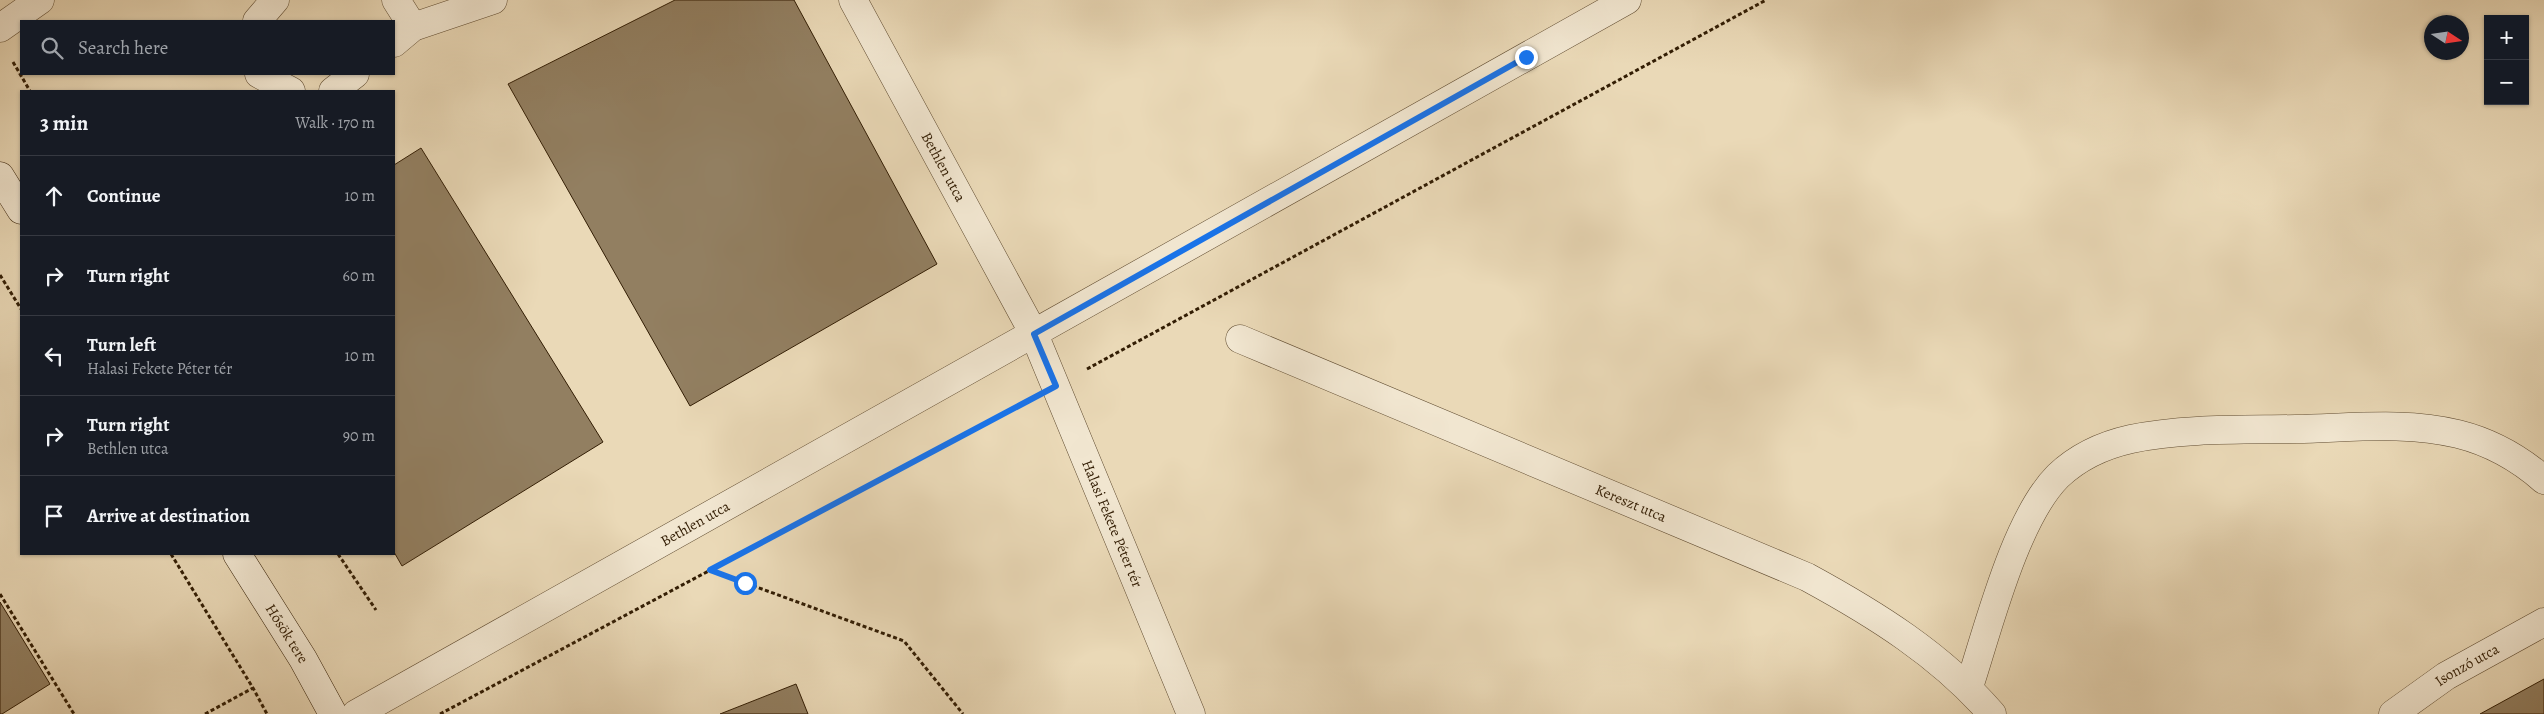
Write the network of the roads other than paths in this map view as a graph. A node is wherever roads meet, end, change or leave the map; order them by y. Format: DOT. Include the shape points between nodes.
graph roads {
  1 [pos="40,0"];
  2 [pos="275,0"];
  3 [pos="396,0"];
  4 [pos="493,0"];
  5 [pos="853,0"];
  6 [pos="1627,0"];
  7 [pos="257,20"];
  8 [pos="0,28"];
  9 [pos="404,35"];
  10 [pos="261,75"];
  11 [pos="354,75"];
  12 [pos="290,90"];
  13 [pos="334,90"];
  14 [pos="0,176"];
  15 [pos="20,208"];
  16 [pos="1034,334"];
  17 [pos="1240,339"];
  18 [pos="2544,480"];
  19 [pos="238,555"];
  20 [pos="2544,622"];
  21 [pos="1969,687"];
  22 [pos="332,714"];
  23 [pos="356,714"];
  24 [pos="1191,714"];
  25 [pos="1992,714"];
  26 [pos="2393,714"];
  1 -- 8 [label="street"];
  2 -- 7 [label="street"];
  3 -- 9 [label="street"];
  4 -- 9 [label="street"];
  5 -- 16 [label="street, Bethlen utca"];
  6 -- 16 [label="street, Bethlen utca"];
  10 -- 12 [label="street"];
  11 -- 13 [label="street"];
  14 -- 15 [label="street"];
  16 -- 23 [label="street, Bethlen utca"];
  16 -- 24 [label="street, Halasi Fekete Péter tér"];
  17 -- 21 [label="street, Kereszt utca" via="1807,577 1871,612"];
  18 -- 21 [label="street" via="2492,445 2417,426 2205,431 2131,439 2092,451 2058,476 2037,505 2013,555"];
  19 -- 22 [label="street, Hősök tere" via="303,659"];
  20 -- 26 [label="street, Isonzó utca" via="2446,676"];
  21 -- 25 [label="street, Kereszt utca"];
}
